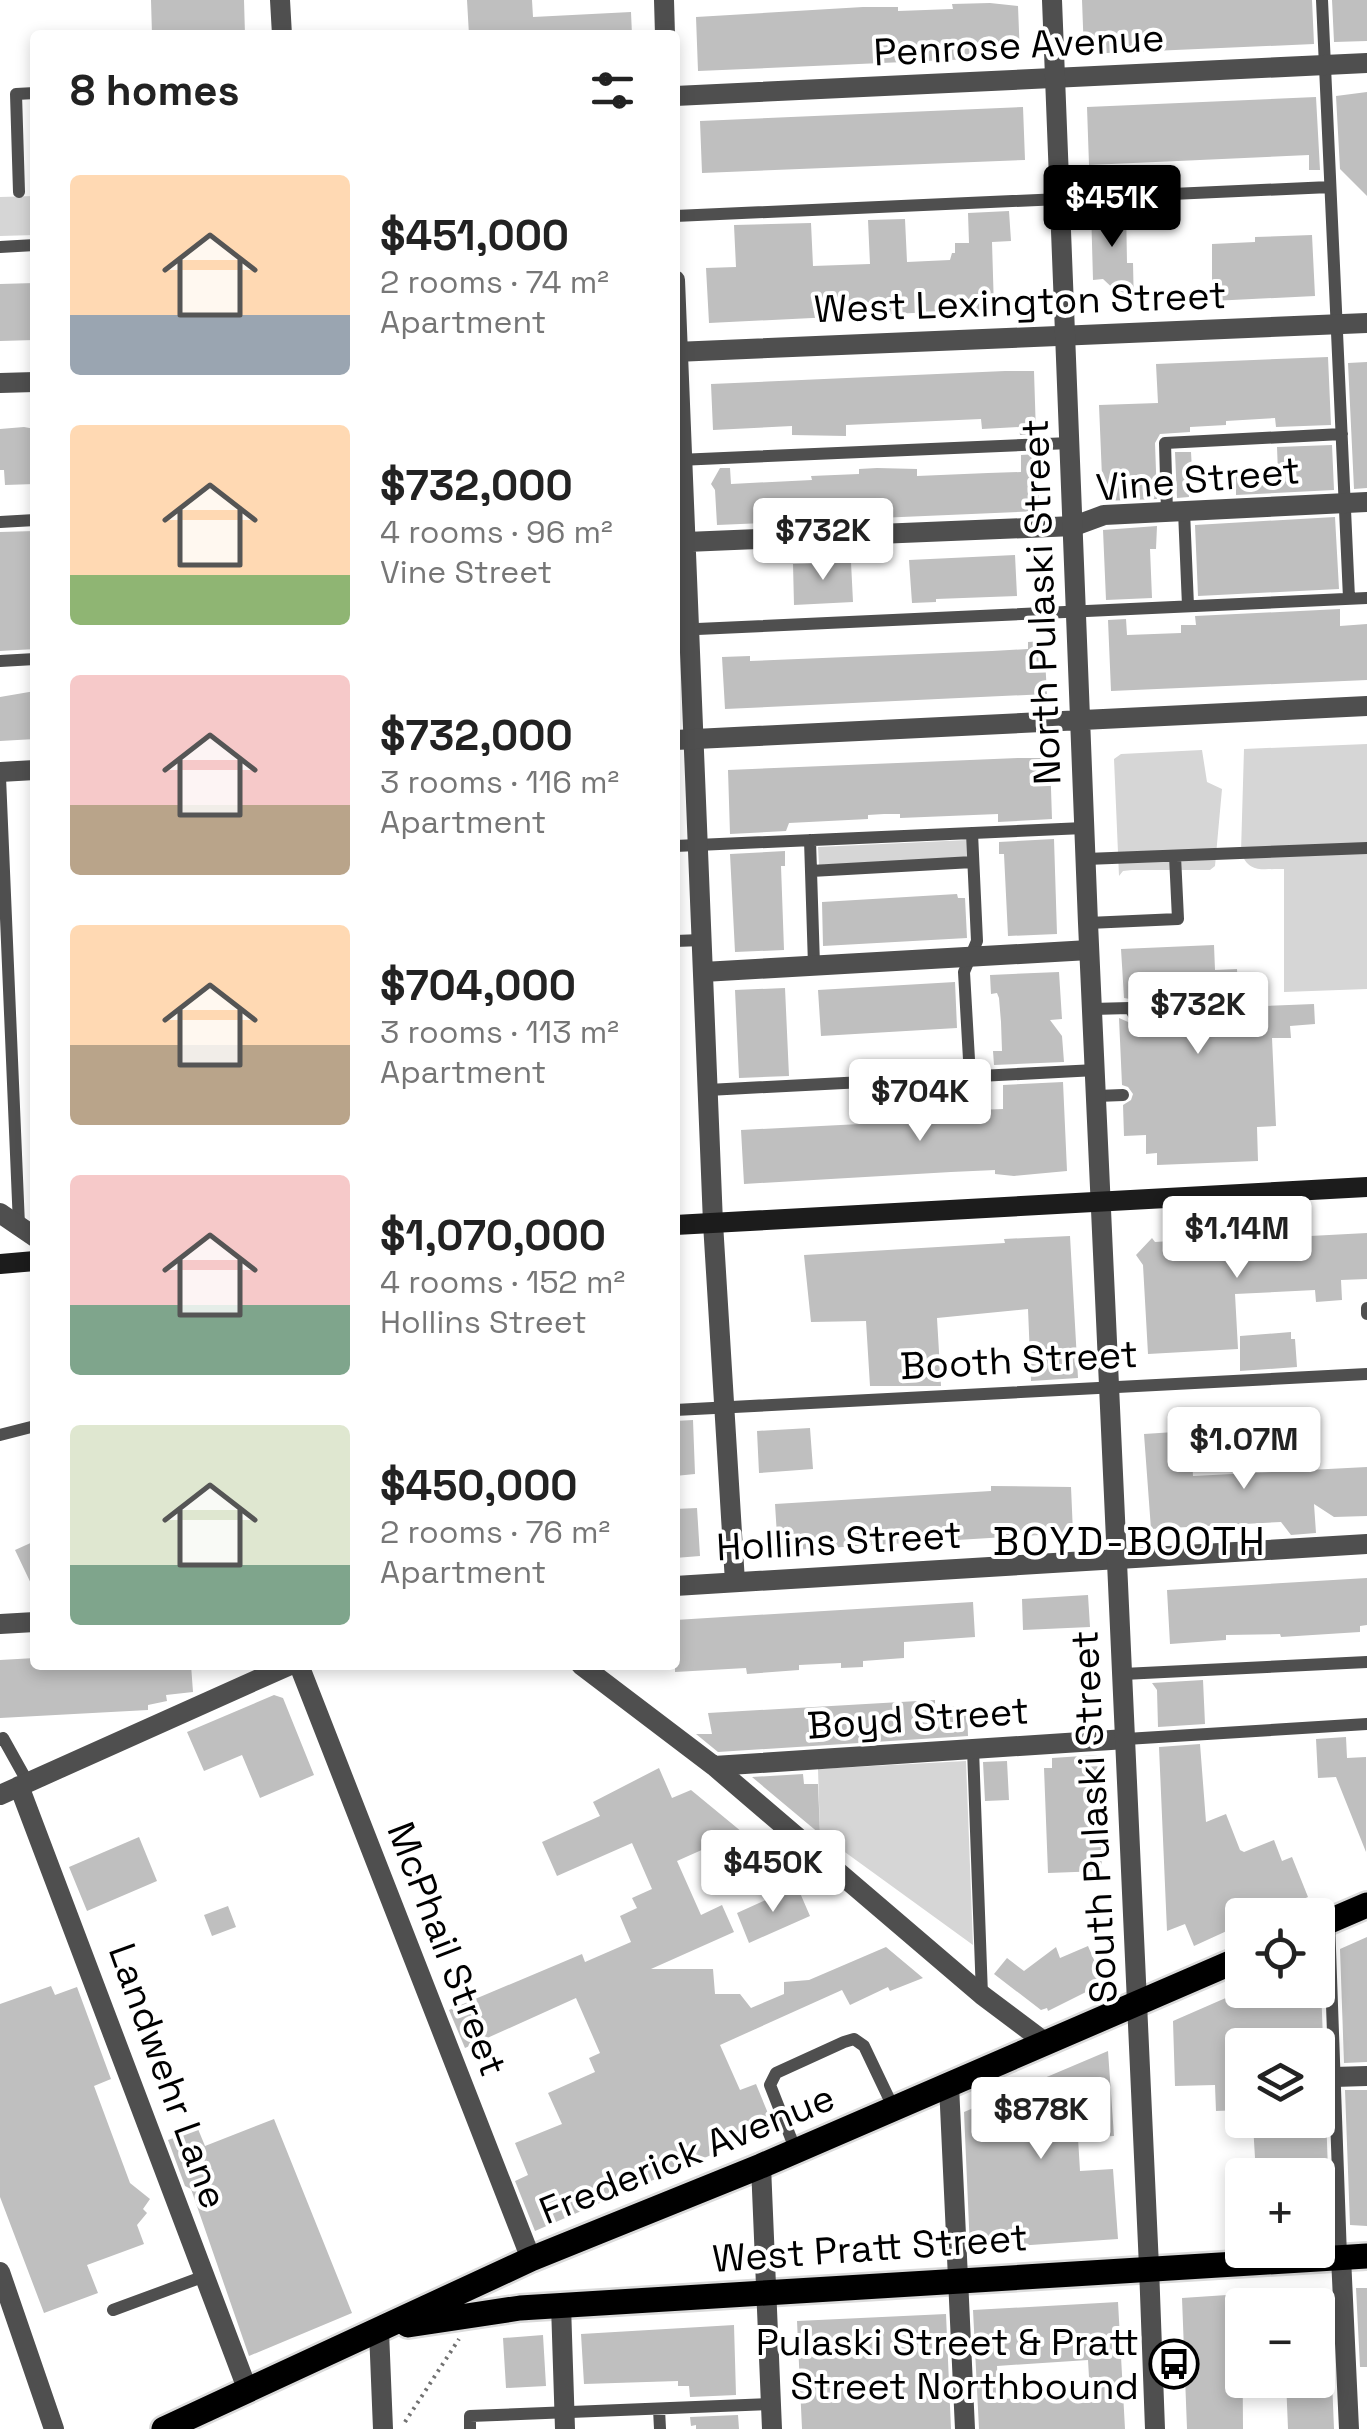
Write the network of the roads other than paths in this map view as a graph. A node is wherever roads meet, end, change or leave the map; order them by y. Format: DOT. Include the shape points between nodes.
graph roads {
  1 [pos="280,0"];
  2 [pos="664,0"];
  3 [pos="1052,0"];
  4 [pos="1322,0"];
  5 [pos="282,30"];
  6 [pos="666,30"];
  7 [pos="1367,63"];
  8 [pos="1325,65"];
  9 [pos="1056,79"];
  10 [pos="30,93"];
  11 [pos="680,96"];
  12 [pos="1330,186"];
  13 [pos="19,192"];
  14 [pos="1060,199"];
  15 [pos="680,216"];
  16 [pos="30,245"];
  17 [pos="0,247"];
  18 [pos="1367,324"];
  19 [pos="1337,325"];
  20 [pos="1066,334"];
  21 [pos="680,352"];
  22 [pos="30,382"];
  23 [pos="0,383"];
  24 [pos="1342,434"];
  25 [pos="1070,444"];
  26 [pos="680,460"];
  27 [pos="1367,502"];
  28 [pos="1344,503"];
  29 [pos="1176,512"];
  30 [pos="30,520"];
  31 [pos="0,522"];
  32 [pos="1074,526"];
  33 [pos="680,542"];
  34 [pos="1349,598"];
  35 [pos="1367,598"];
  36 [pos="1188,606"];
  37 [pos="1077,611"];
  38 [pos="682,629"];
  39 [pos="30,659"];
  40 [pos="0,661"];
  41 [pos="1367,706"];
  42 [pos="1082,720"];
  43 [pos="684,739"];
  44 [pos="30,771"];
  45 [pos="0,774"];
  46 [pos="1084,828"];
  47 [pos="972,833"];
  48 [pos="810,840"];
  49 [pos="698,845"];
  50 [pos="680,846"];
  51 [pos="1367,848"];
  52 [pos="1175,856"];
  53 [pos="1086,859"];
  54 [pos="974,862"];
  55 [pos="811,871"];
  56 [pos="1088,923"];
  57 [pos="702,940"];
  58 [pos="680,941"];
  59 [pos="1090,950"];
  60 [pos="971,956"];
  61 [pos="814,966"];
  62 [pos="703,972"];
  63 [pos="1092,1009"];
  64 [pos="1134,1015"];
  65 [pos="1096,1070"];
  66 [pos="970,1077"];
  67 [pos="708,1090"];
  68 [pos="1122,1095"];
  69 [pos="1097,1096"];
  70 [pos="1367,1186"];
  71 [pos="1101,1202"];
  72 [pos="0,1213"];
  73 [pos="713,1223"];
  74 [pos="680,1225"];
  75 [pos="27,1231"];
  76 [pos="30,1262"];
  77 [pos="0,1264"];
  78 [pos="1367,1374"];
  79 [pos="1110,1386"];
  80 [pos="724,1406"];
  81 [pos="680,1410"];
  82 [pos="30,1427"];
  83 [pos="0,1435"];
  84 [pos="1367,1544"];
  85 [pos="1117,1559"];
  86 [pos="735,1582"];
  87 [pos="680,1586"];
  88 [pos="30,1622"];
  89 [pos="0,1624"];
  90 [pos="1367,1662"];
  91 [pos="279,1670"];
  92 [pos="301,1670"];
  93 [pos="589,1670"];
  94 [pos="1122,1674"];
  95 [pos="1367,1724"];
  96 [pos="0,1740"];
  97 [pos="1126,1740"];
  98 [pos="973,1750"];
  99 [pos="714,1766"];
  100 [pos="16,1787"];
  101 [pos="1367,1904"];
  102 [pos="1335,1918"];
  103 [pos="1225,1965"];
  104 [pos="982,1994"];
  105 [pos="1138,2003"];
  106 [pos="1046,2043"];
  107 [pos="1367,2076"];
  108 [pos="1335,2077"];
  109 [pos="950,2085"];
  110 [pos="1335,2103"];
  111 [pos="894,2109"];
  112 [pos="796,2150"];
  113 [pos="761,2166"];
  114 [pos="1367,2256"];
  115 [pos="1341,2257"];
  116 [pos="531,2259"];
  117 [pos="1148,2268"];
  118 [pos="0,2272"];
  119 [pos="205,2276"];
  120 [pos="959,2280"];
  121 [pos="766,2294"];
  122 [pos="561,2306"];
  123 [pos="113,2310"];
  124 [pos="379,2332"];
  125 [pos="248,2391"];
  126 [pos="771,2404"];
  127 [pos="659,2408"];
  128 [pos="565,2421"];
  129 [pos="182,2425"];
  130 [pos="54,2429"];
  131 [pos="383,2429"];
  132 [pos="470,2429"];
  133 [pos="660,2429"];
  134 [pos="772,2429"];
  135 [pos="965,2429"];
  136 [pos="1156,2429"];
  137 [pos="1349,2429"];
  1 -- 5 [label="street"];
  2 -- 6 [label="street"];
  3 -- 9 [label="street, North Pulaski Street"];
  4 -- 8 [label="lane"];
  7 -- 8 [label="street, Penrose Avenue"];
  8 -- 9 [label="street, Penrose Avenue"];
  8 -- 12 [label="lane"];
  9 -- 11 [label="street, Penrose Avenue"];
  9 -- 14 [label="street, North Pulaski Street"];
  10 -- 13 [label="lane" via="16,94"];
  12 -- 14 [label="lane"];
  12 -- 19 [label="lane"];
  14 -- 15 [label="lane"];
  14 -- 20 [label="street, North Pulaski Street"];
  16 -- 17 [label="lane"];
  18 -- 19 [label="street, West Lexington Street"];
  19 -- 20 [label="street, West Lexington Street"];
  19 -- 24 [label="lane"];
  20 -- 21 [label="street, West Lexington Street"];
  20 -- 25 [label="street, North Pulaski Street"];
  22 -- 23 [label="street"];
  24 -- 28 [label="lane"];
  24 -- 29 [label="lane" via="1165,443"];
  25 -- 26 [label="lane"];
  25 -- 32 [label="street, North Pulaski Street"];
  27 -- 28 [label="street, Vine Street"];
  28 -- 29 [label="street, Vine Street"];
  28 -- 34 [label="lane"];
  29 -- 32 [label="street, Vine Street" via="1104,515"];
  29 -- 36 [label="lane"];
  30 -- 31 [label="lane"];
  32 -- 33 [label="street, Vine Street"];
  32 -- 37 [label="street, North Pulaski Street"];
  33 -- 38 [label="street"];
  34 -- 35 [label="lane"];
  34 -- 36 [label="lane"];
  36 -- 37 [label="lane"];
  37 -- 38 [label="lane"];
  37 -- 42 [label="street, North Pulaski Street"];
  38 -- 43 [label="street"];
  39 -- 40 [label="lane"];
  41 -- 42 [label="street"];
  42 -- 43 [label="street"];
  42 -- 46 [label="street, North Pulaski Street"];
  43 -- 49 [label="street"];
  44 -- 45 [label="street"];
  45 -- 75 [label="lane"];
  46 -- 47 [label="lane"];
  46 -- 53 [label="street, North Pulaski Street"];
  47 -- 48 [label="lane"];
  47 -- 54 [label="lane"];
  48 -- 49 [label="lane"];
  48 -- 55 [label="lane"];
  49 -- 50 [label="lane"];
  49 -- 57 [label="street"];
  51 -- 52 [label="lane"];
  52 -- 53 [label="lane"];
  52 -- 56 [label="lane" via="1178,918"];
  53 -- 56 [label="street, North Pulaski Street"];
  54 -- 55 [label="lane"];
  54 -- 60 [label="lane" via="977,941"];
  55 -- 61 [label="lane"];
  56 -- 59 [label="street, North Pulaski Street"];
  57 -- 58 [label="lane"];
  57 -- 62 [label="street"];
  59 -- 60 [label="street"];
  59 -- 63 [label="street, North Pulaski Street"];
  60 -- 61 [label="street"];
  60 -- 66 [label="lane" via="964,972"];
  61 -- 62 [label="street"];
  62 -- 67 [label="street"];
  63 -- 64 [label="lane" via="1130,1008"];
  63 -- 65 [label="street, North Pulaski Street"];
  65 -- 66 [label="lane"];
  65 -- 69 [label="street, North Pulaski Street"];
  66 -- 67 [label="lane"];
  67 -- 73 [label="street"];
  68 -- 69 [label="lane"];
  69 -- 71 [label="street, North Pulaski Street"];
  70 -- 71 [label="main road"];
  71 -- 73 [label="main road"];
  71 -- 79 [label="street, South Pulaski Street"];
  72 -- 75 [label="street"];
  73 -- 74 [label="main road"];
  73 -- 80 [label="street"];
  76 -- 77 [label="main road"];
  78 -- 79 [label="lane, Booth Street"];
  79 -- 80 [label="lane, Booth Street"];
  79 -- 85 [label="street, South Pulaski Street"];
  80 -- 81 [label="lane, Booth Street"];
  80 -- 86 [label="street"];
  82 -- 83 [label="lane"];
  84 -- 85 [label="street, Hollins Street"];
  85 -- 86 [label="street, Hollins Street"];
  85 -- 94 [label="street, South Pulaski Street"];
  86 -- 87 [label="street, Hollins Street"];
  88 -- 89 [label="street"];
  90 -- 94 [label="lane"];
  91 -- 100 [label="street"];
  92 -- 116 [label="street, McPhail Street"];
  93 -- 99 [label="street"];
  94 -- 97 [label="street, South Pulaski Street"];
  95 -- 97 [label="lane, Boyd Street"];
  96 -- 100 [label="lane"];
  97 -- 98 [label="street, Boyd Street"];
  97 -- 105 [label="street, South Pulaski Street"];
  98 -- 99 [label="street, Boyd Street"];
  98 -- 104 [label="lane"];
  99 -- 104 [label="street"];
  100 -- 119 [label="street, Landwehr Lane"];
  101 -- 102 [label="main road"];
  103 -- 105 [label="main road, Frederick Avenue"];
  104 -- 106 [label="street"];
  105 -- 106 [label="main road, Frederick Avenue"];
  105 -- 117 [label="street, South Pulaski Street"];
  106 -- 109 [label="main road, Frederick Avenue"];
  107 -- 108 [label="street"];
  109 -- 111 [label="main road, Frederick Avenue"];
  109 -- 120 [label="street"];
  110 -- 115 [label="lane"];
  111 -- 112 [label="main road, Frederick Avenue"];
  111 -- 112 [label="lane" via="864,2046 844,2042 772,2078"];
  112 -- 113 [label="main road, Frederick Avenue"];
  113 -- 116 [label="main road, Frederick Avenue"];
  113 -- 121 [label="street"];
  114 -- 115 [label="main road, West Pratt Street"];
  115 -- 117 [label="main road, West Pratt Street"];
  115 -- 137 [label="street"];
  116 -- 124 [label="main road, Frederick Avenue"];
  117 -- 120 [label="main road, West Pratt Street"];
  117 -- 136 [label="street, South Pulaski Street"];
  118 -- 130 [label="street"];
  119 -- 123 [label="lane"];
  119 -- 125 [label="street, Landwehr Lane"];
  120 -- 121 [label="main road, West Pratt Street"];
  120 -- 135 [label="street"];
  121 -- 122 [label="main road, West Pratt Street"];
  121 -- 126 [label="street"];
  122 -- 124 [label="main road, West Pratt Street" via="483,2312"];
  122 -- 128 [label="street"];
  124 -- 125 [label="main road, Frederick Avenue"];
  124 -- 131 [label="street"];
  125 -- 129 [label="main road, Frederick Avenue"];
  126 -- 127 [label="lane"];
  126 -- 134 [label="street"];
  127 -- 128 [label="lane"];
  127 -- 133 [label="lane"];
  128 -- 132 [label="lane" via="470,2416"];
}
